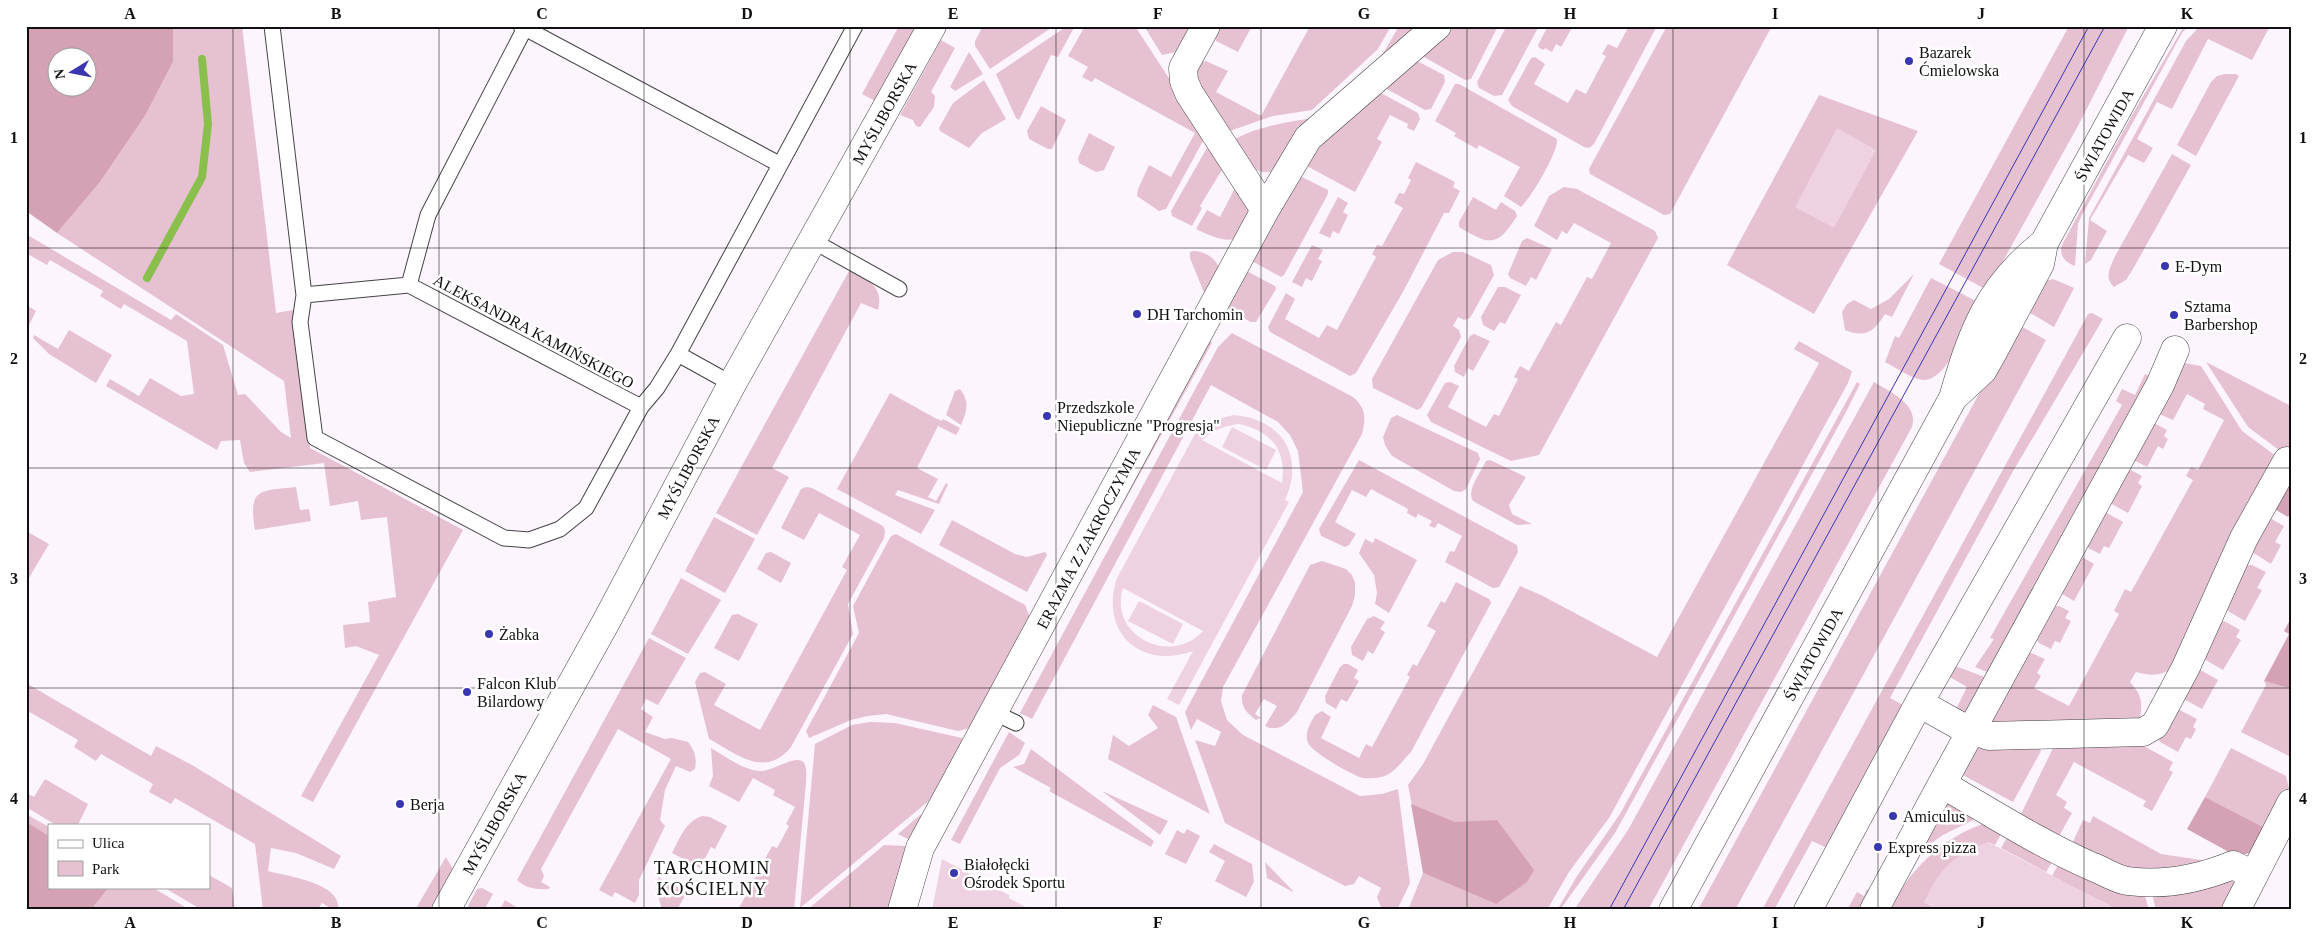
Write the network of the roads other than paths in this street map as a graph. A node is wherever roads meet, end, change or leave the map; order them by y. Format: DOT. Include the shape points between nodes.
graph roads {
  1 [pos="272,26"];
  2 [pos="855,26"];
  3 [pos="932,26"];
  4 [pos="1206,26"];
  5 [pos="1437,26"];
  6 [pos="2163,26"];
  7 [pos="524,27"];
  8 [pos="778,164"];
  9 [pos="1265,210"];
  10 [pos="813,242"];
  11 [pos="409,285"];
  12 [pos="899,289"];
  13 [pos="304,295"];
  14 [pos="2127,338"];
  15 [pos="2175,350"];
  16 [pos="678,354"];
  17 [pos="732,384"];
  18 [pos="641,407"];
  19 [pos="2287,461"];
  20 [pos="1919,703"];
  21 [pos="1970,730"];
  22 [pos="1942,784"];
  23 [pos="2291,803"];
  24 [pos="2254,875"];
  25 [pos="446,910"];
  26 [pos="902,910"];
  27 [pos="1673,910"];
  28 [pos="1808,910"];
  29 [pos="1874,910"];
  30 [pos="2236,910"];
  1 -- 13 [label="lane"];
  2 -- 8 [label="lane, ALEKSANDRA KAMIŃSKIEGO"];
  3 -- 10 [label="street, MYŚLIBORSKA"];
  4 -- 9 [label="street" via="1183,68 1184,81"];
  5 -- 9 [label="street, ERAZMA Z ZAKROCZYMIA" via="1308,138"];
  6 -- 27 [label="street, ŚWIATOWIDA" via="2044,243 2002,282 1976,328 1954,398"];
  7 -- 8 [label="lane"];
  7 -- 11 [label="lane" via="428,216"];
  8 -- 16 [label="lane, ALEKSANDRA KAMIŃSKIEGO"];
  9 -- 26 [label="street, ERAZMA Z ZAKROCZYMIA" via="1005,718 920,848"];
  10 -- 12 [label="lane"];
  10 -- 17 [label="street, MYŚLIBORSKA"];
  11 -- 13 [label="lane, ALEKSANDRA KAMIŃSKIEGO"];
  11 -- 18 [label="lane, ALEKSANDRA KAMIŃSKIEGO"];
  13 -- 18 [label="lane" via="300,322 315,438 504,538 529,540 560,529 586,508"];
  14 -- 20 [label="street"];
  15 -- 21 [label="street" via="2160,385"];
  16 -- 17 [label="lane"];
  16 -- 18 [label="lane, ALEKSANDRA KAMIŃSKIEGO"];
  17 -- 25 [label="street, MYŚLIBORSKA" via="606,622"];
  19 -- 21 [label="street" via="2244,538 2186,667 2154,725 2143,732 2054,735 1989,736"];
  20 -- 21 [label="street"];
  20 -- 28 [label="street"];
  21 -- 22 [label="street"];
  22 -- 24 [label="street" via="2063,855 2127,881 2170,881 2208,875 2233,865"];
  22 -- 29 [label="street"];
  23 -- 24 [label="street"];
  24 -- 30 [label="street"];
}
